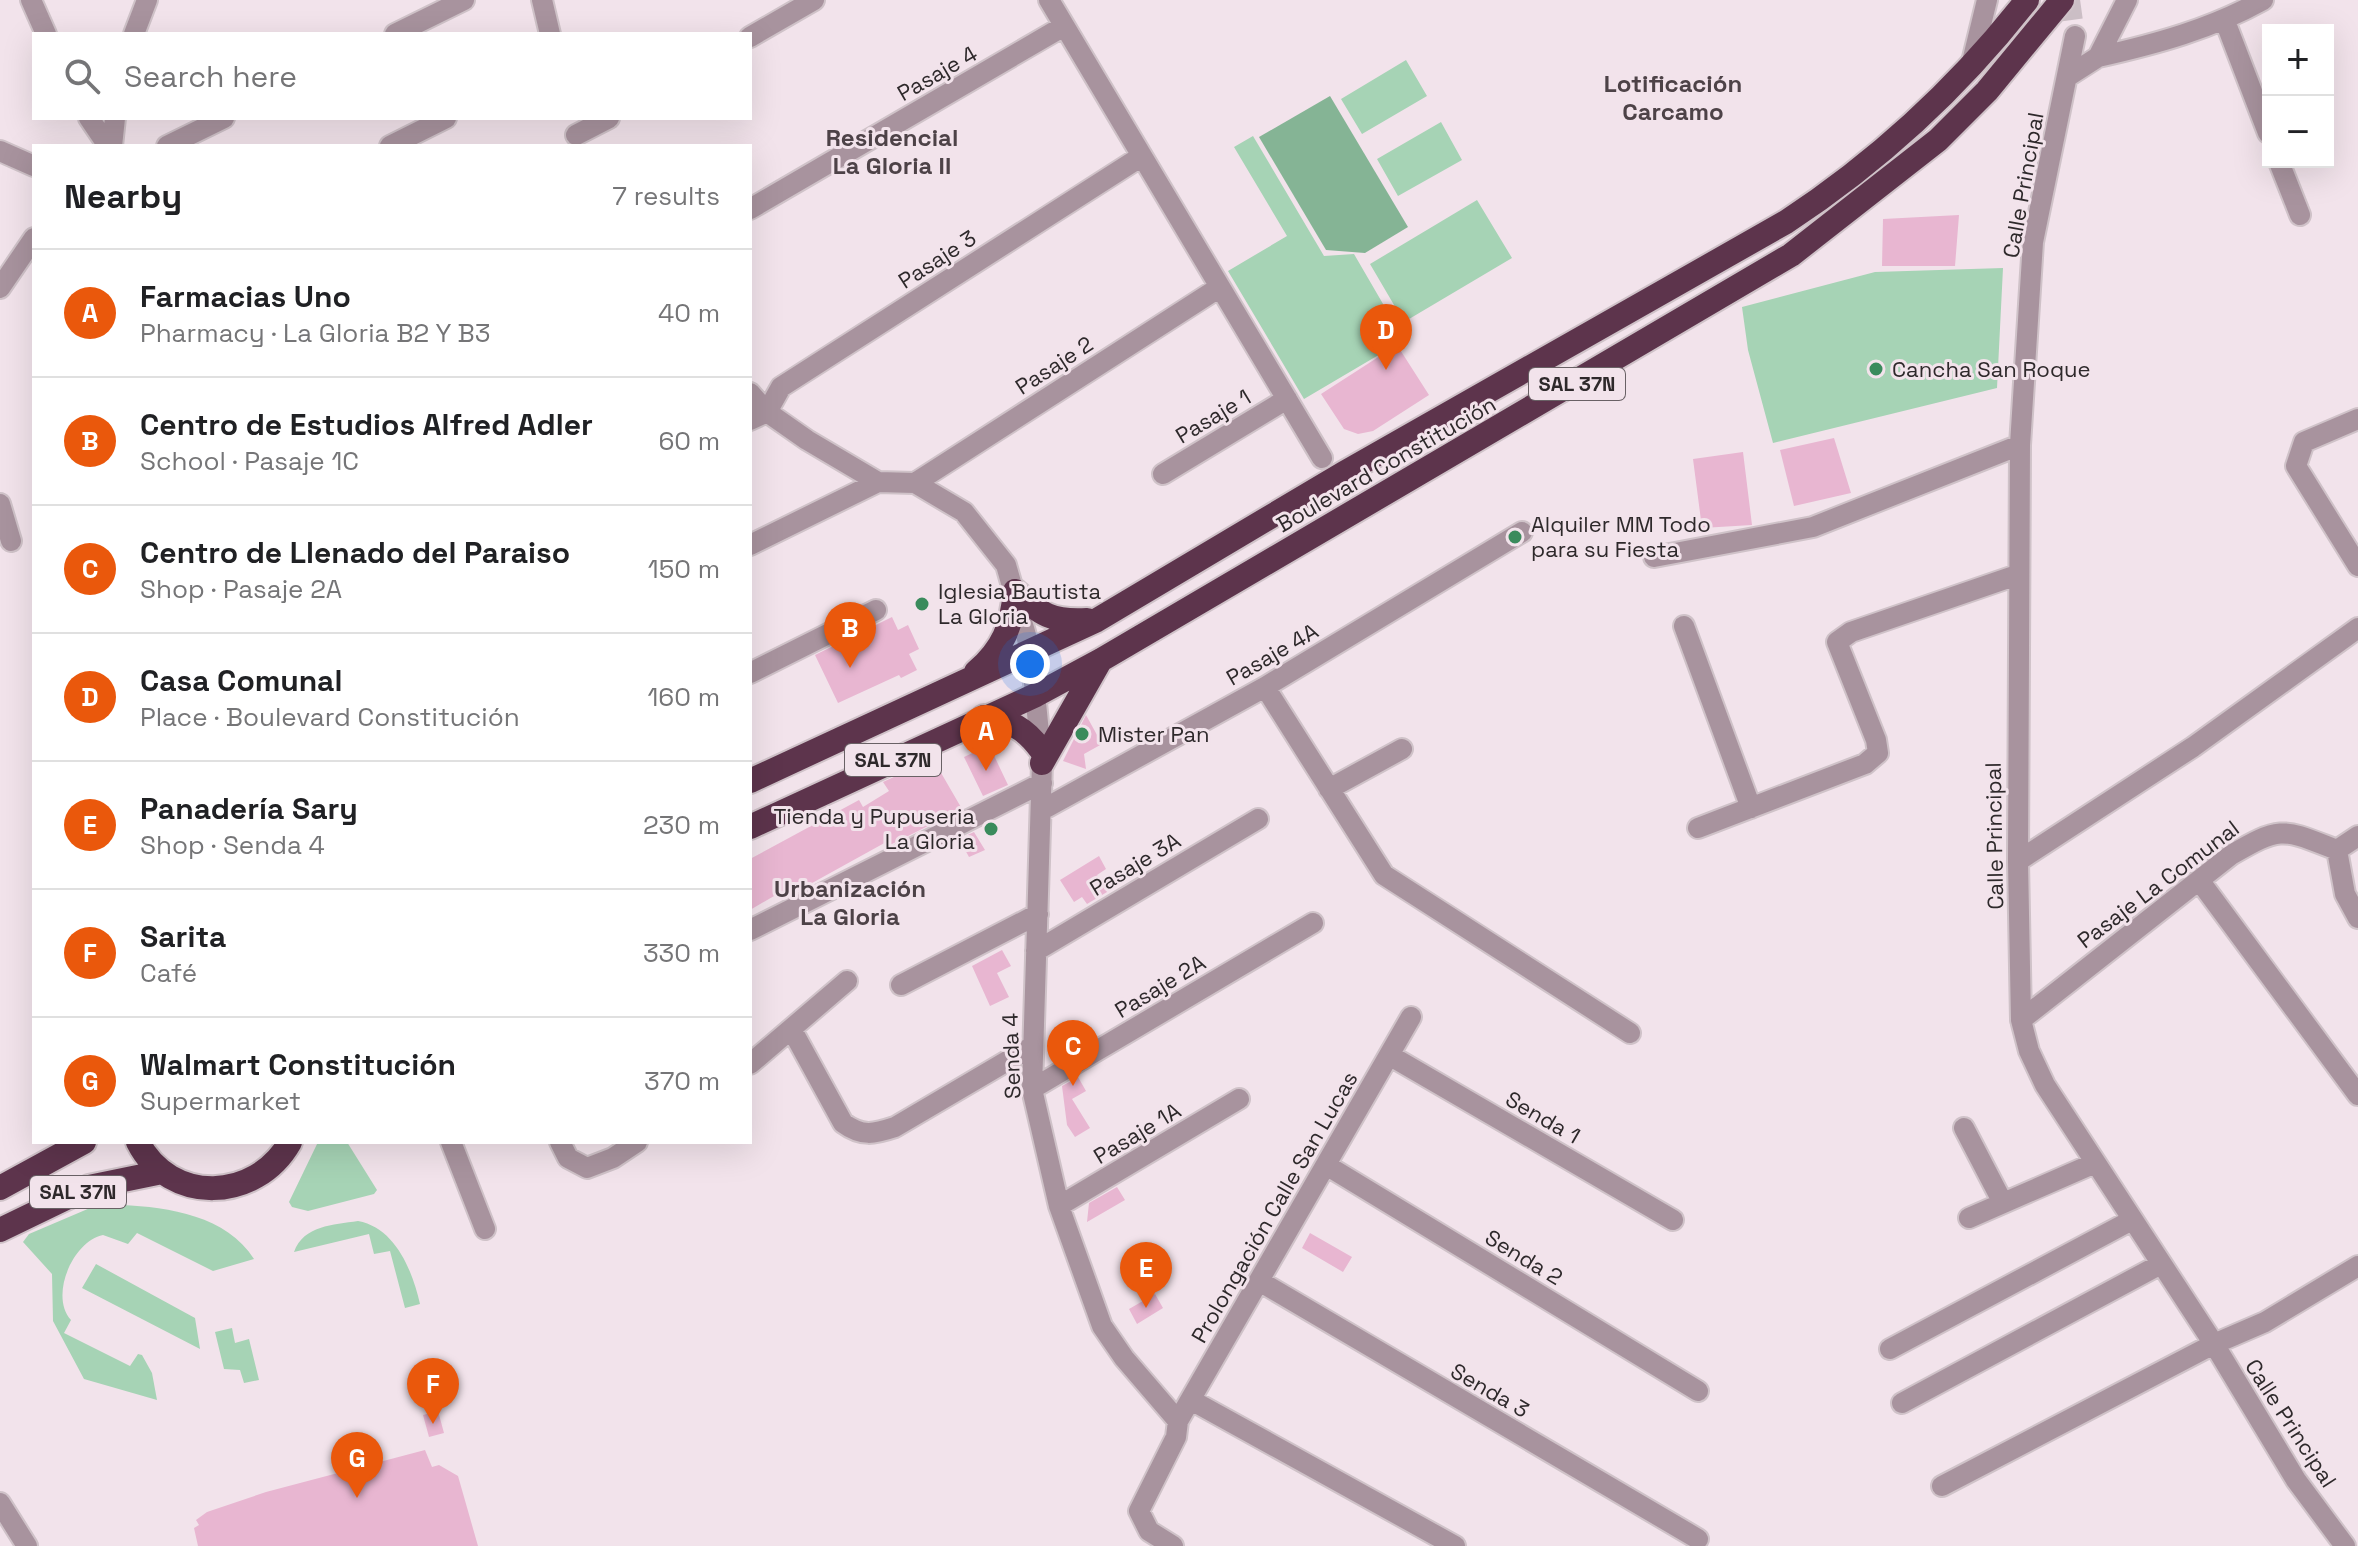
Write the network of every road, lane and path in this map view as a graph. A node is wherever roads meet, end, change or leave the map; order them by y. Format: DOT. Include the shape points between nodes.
graph roads {
  1 [pos="31,0"];
  2 [pos="147,0"];
  3 [pos="464,0"];
  4 [pos="542,0"];
  5 [pos="814,0"];
  6 [pos="1049,0"];
  7 [pos="1987,0"];
  8 [pos="2027,0"];
  9 [pos="2062,0"];
  10 [pos="2127,0"];
  11 [pos="2263,0"];
  12 [pos="2225,21"];
  13 [pos="1064,26"];
  14 [pos="45,32"];
  15 [pos="135,32"];
  16 [pos="399,32"];
  17 [pos="550,32"];
  18 [pos="752,36"];
  19 [pos="2075,36"];
  20 [pos="2098,57"];
  21 [pos="1971,67"];
  22 [pos="2070,75"];
  23 [pos="2262,117"];
  24 [pos="90,120"];
  25 [pos="115,120"];
  26 [pos="220,120"];
  27 [pos="442,120"];
  28 [pos="604,120"];
  29 [pos="575,133"];
  30 [pos="108,144"];
  31 [pos="110,144"];
  32 [pos="171,144"];
  33 [pos="394,144"];
  34 [pos="0,151"];
  35 [pos="1142,156"];
  36 [pos="32,165"];
  37 [pos="2281,168"];
  38 [pos="752,208"];
  39 [pos="2300,215"];
  40 [pos="32,244"];
  41 [pos="25,266"];
  42 [pos="1220,287"];
  43 [pos="0,288"];
  44 [pos="1287,399"];
  45 [pos="758,416"];
  46 [pos="2358,419"];
  47 [pos="2020,445"];
  48 [pos="1322,458"];
  49 [pos="1163,474"];
  50 [pos="878,482"];
  51 [pos="915,483"];
  52 [pos="0,504"];
  53 [pos="1522,532"];
  54 [pos="11,541"];
  55 [pos="752,544"];
  56 [pos="1654,557"];
  57 [pos="2358,566"];
  58 [pos="2017,575"];
  59 [pos="1015,591"];
  60 [pos="876,610"];
  61 [pos="1097,620"];
  62 [pos="1684,626"];
  63 [pos="2358,628"];
  64 [pos="1031,653"];
  65 [pos="1101,660"];
  66 [pos="752,672"];
  67 [pos="966,681"];
  68 [pos="1265,687"];
  69 [pos="1036,695"];
  70 [pos="984,717"];
  71 [pos="1402,749"];
  72 [pos="1042,766"];
  73 [pos="752,780"];
  74 [pos="1329,789"];
  75 [pos="1751,808"];
  76 [pos="1042,810"];
  77 [pos="1258,819"];
  78 [pos="752,826"];
  79 [pos="1698,828"];
  80 [pos="2358,836"];
  81 [pos="2337,850"];
  82 [pos="2018,861"];
  83 [pos="2199,880"];
  84 [pos="1038,914"];
  85 [pos="2358,918"];
  86 [pos="1313,923"];
  87 [pos="752,929"];
  88 [pos="1036,951"];
  89 [pos="847,981"];
  90 [pos="901,985"];
  91 [pos="1411,1017"];
  92 [pos="2021,1020"];
  93 [pos="792,1030"];
  94 [pos="1630,1033"];
  95 [pos="1031,1047"];
  96 [pos="1389,1055"];
  97 [pos="752,1062"];
  98 [pos="1032,1089"];
  99 [pos="2358,1095"];
  100 [pos="1239,1099"];
  101 [pos="1964,1128"];
  102 [pos="80,1144"];
  103 [pos="140,1144"];
  104 [pos="288,1144"];
  105 [pos="452,1144"];
  106 [pos="561,1144"];
  107 [pos="634,1144"];
  108 [pos="2095,1163"];
  109 [pos="1326,1165"];
  110 [pos="162,1172"];
  111 [pos="0,1188"];
  112 [pos="2003,1203"];
  113 [pos="1059,1206"];
  114 [pos="1969,1218"];
  115 [pos="1673,1220"];
  116 [pos="2132,1220"];
  117 [pos="485,1229"];
  118 [pos="0,1230"];
  119 [pos="2161,1264"];
  120 [pos="2358,1266"];
  121 [pos="1259,1281"];
  122 [pos="2214,1344"];
  123 [pos="1890,1349"];
  124 [pos="1698,1391"];
  125 [pos="1191,1400"];
  126 [pos="1902,1403"];
  127 [pos="1178,1421"];
  128 [pos="1942,1486"];
  129 [pos="0,1503"];
  130 [pos="1698,1539"];
  131 [pos="27,1546"];
  132 [pos="1173,1546"];
  133 [pos="1455,1546"];
  134 [pos="2345,1546"];
  1 -- 14 [label="street"];
  2 -- 15 [label="street"];
  3 -- 16 [label="street"];
  4 -- 17 [label="street"];
  5 -- 18 [label="street"];
  6 -- 13 [label="street"];
  7 -- 21 [label="street"];
  8 -- 21 [label="highway, Boulevard Constitución / SAL 37N"];
  9 -- 65 [label="highway, Boulevard Constitución / SAL 37N" via="1987,91 1938,140 1791,255"];
  10 -- 20 [label="street"];
  11 -- 12 [label="street"];
  12 -- 20 [label="street"];
  12 -- 23 [label="street"];
  13 -- 35 [label="street"];
  13 -- 38 [label="street, Pasaje 4"];
  19 -- 22 [label="street, Calle Principal"];
  20 -- 22 [label="street"];
  21 -- 61 [label="highway, Boulevard Constitución / SAL 37N" via="1905,132 1786,222"];
  22 -- 47 [label="street, Calle Principal" via="2033,242"];
  24 -- 30 [label="street"];
  25 -- 31 [label="street"];
  26 -- 32 [label="street"];
  27 -- 33 [label="street"];
  28 -- 29 [label="street"];
  34 -- 36 [label="street"];
  35 -- 42 [label="street"];
  35 -- 45 [label="street, Pasaje 3" via="781,387"];
  37 -- 39 [label="street"];
  40 -- 41 [label="street"];
  41 -- 43 [label="street"];
  42 -- 44 [label="street"];
  42 -- 51 [label="street, Pasaje 2"];
  44 -- 48 [label="street"];
  44 -- 49 [label="street, Pasaje 1"];
  45 -- 50 [label="street"];
  46 -- 57 [label="street" via="2304,442 2296,466"];
  47 -- 56 [label="street" via="1813,527"];
  47 -- 58 [label="street, Calle Principal"];
  50 -- 51 [label="street"];
  50 -- 55 [label="street"];
  51 -- 59 [label="street, Senda 4" via="964,512 1006,565"];
  52 -- 54 [label="street"];
  53 -- 68 [label="street, Pasaje 4A"];
  58 -- 75 [label="street" via="1851,632 1837,642 1878,753 1865,764"];
  58 -- 82 [label="street, Calle Principal"];
  59 -- 61 [label="highway" via="1058,622"];
  59 -- 64 [label="street, Senda 4"];
  59 -- 67 [label="highway" via="1013,619 1003,642"];
  60 -- 66 [label="street"];
  61 -- 64 [label="highway, Boulevard Constitución / SAL 37N"];
  62 -- 75 [label="street"];
  63 -- 82 [label="street" via="2193,747"];
  64 -- 67 [label="highway, Boulevard Constitución / SAL 37N"];
  64 -- 69 [label="street, Senda 4"];
  65 -- 69 [label="highway, Boulevard Constitución / SAL 37N"];
  65 -- 72 [label="highway"];
  67 -- 73 [label="highway, Boulevard Constitución / SAL 37N"];
  68 -- 74 [label="street"];
  68 -- 76 [label="street, Pasaje 4A"];
  69 -- 70 [label="highway, Boulevard Constitución / SAL 37N"];
  69 -- 72 [label="street, Senda 4"];
  70 -- 72 [label="highway" via="1008,720 1028,733"];
  70 -- 78 [label="highway, Boulevard Constitución / SAL 37N"];
  71 -- 74 [label="street"];
  72 -- 76 [label="street, Senda 4"];
  72 -- 87 [label="street"];
  74 -- 94 [label="street" via="1384,875"];
  75 -- 79 [label="street"];
  76 -- 84 [label="street, Senda 4"];
  77 -- 88 [label="street, Pasaje 3A"];
  80 -- 81 [label="street"];
  81 -- 83 [label="street, Pasaje La Comunal" via="2289,832 2269,833"];
  81 -- 85 [label="street" via="2345,894"];
  82 -- 92 [label="street, Calle Principal"];
  83 -- 92 [label="street, Pasaje La Comunal"];
  83 -- 99 [label="street"];
  84 -- 88 [label="street, Senda 4"];
  84 -- 90 [label="street"];
  86 -- 98 [label="street, Pasaje 2A"];
  88 -- 95 [label="street, Senda 4"];
  89 -- 93 [label="street"];
  91 -- 96 [label="street, Prolongación Calle San Lucas"];
  92 -- 108 [label="street, Calle Principal" via="2045,1085"];
  93 -- 95 [label="street" via="843,1123 856,1133 895,1127"];
  93 -- 97 [label="street"];
  95 -- 98 [label="street, Senda 4"];
  96 -- 109 [label="street, Prolongación Calle San Lucas"];
  96 -- 115 [label="street, Senda 1"];
  98 -- 113 [label="street, Senda 4"];
  100 -- 113 [label="street, Pasaje 1A"];
  101 -- 112 [label="street"];
  102 -- 111 [label="highway, SAL 37N"];
  103 -- 110 [label="highway, SAL 37N"];
  104 -- 110 [label="highway, SAL 37N" via="266,1172 237,1186 194,1187"];
  105 -- 117 [label="street"];
  106 -- 107 [label="street" via="568,1158 587,1168"];
  108 -- 112 [label="street"];
  108 -- 116 [label="street, Calle Principal"];
  109 -- 121 [label="street, Prolongación Calle San Lucas"];
  109 -- 124 [label="street, Senda 2"];
  110 -- 118 [label="highway, SAL 37N" via="89,1187"];
  112 -- 114 [label="street"];
  113 -- 127 [label="street, Senda 4" via="1102,1326"];
  116 -- 119 [label="street, Calle Principal"];
  116 -- 123 [label="street"];
  119 -- 122 [label="street, Calle Principal"];
  119 -- 126 [label="street"];
  120 -- 122 [label="street" via="2265,1322"];
  121 -- 125 [label="street, Prolongación Calle San Lucas"];
  121 -- 130 [label="street, Senda 3"];
  122 -- 128 [label="street"];
  122 -- 134 [label="street, Calle Principal" via="2296,1480"];
  125 -- 127 [label="street, Prolongación Calle San Lucas"];
  125 -- 133 [label="street"];
  127 -- 132 [label="street, Prolongación Calle San Lucas" via="1176,1437 1139,1511 1149,1531"];
  129 -- 131 [label="street"];
}
